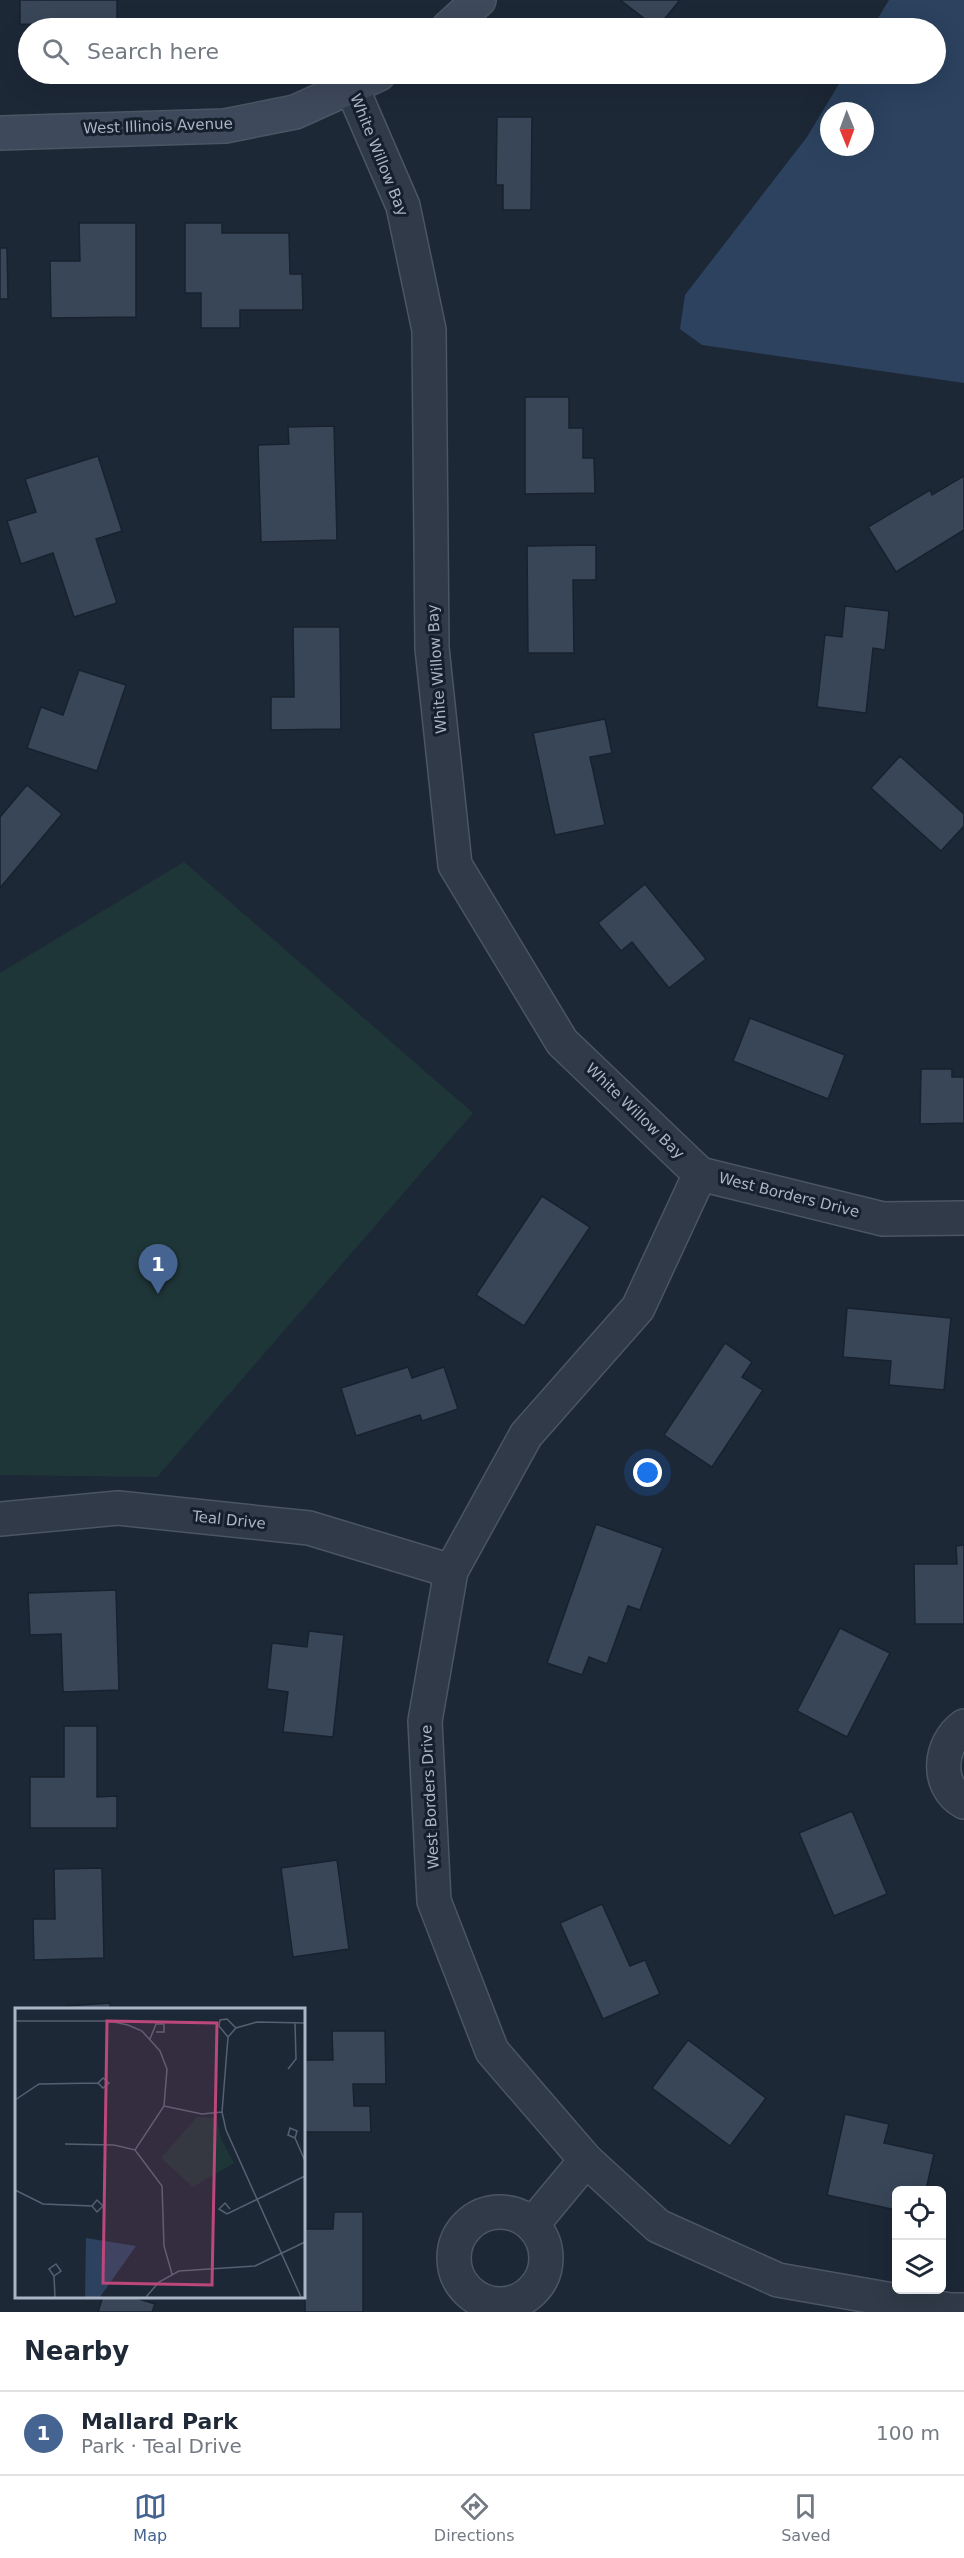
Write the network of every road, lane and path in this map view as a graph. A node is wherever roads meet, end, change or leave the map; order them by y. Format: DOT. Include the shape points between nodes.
graph roads {
  1 [pos="480,0"];
  2 [pos="459,18"];
  3 [pos="358,84"];
  4 [pos="366,84"];
  5 [pos="0,133"];
  6 [pos="700,1173"];
  7 [pos="964,1218"];
  8 [pos="0,1519"];
  9 [pos="451,1571"];
  10 [pos="964,1726"];
  11 [pos="964,1802"];
  12 [pos="586,2160"];
  13 [pos="532,2225"];
  14 [pos="964,2310"];
  1 -- 2 [label="main road"];
  3 -- 5 [label="main road, West Illinois Avenue" via="295,112 225,126"];
  4 -- 6 [label="street, White Willow Bay" via="404,206 429,330 432,648 455,866 562,1042"];
  6 -- 7 [label="street, West Borders Drive" via="883,1219"];
  6 -- 9 [label="street, West Borders Drive" via="638,1308 526,1435"];
  8 -- 9 [label="street, Teal Drive" via="118,1508 309,1528"];
  9 -- 12 [label="street, West Borders Drive" via="425,1721 434,1900 492,2051"];
  10 -- 11 [label="street" via="946,1747 943,1766 947,1784"];
  12 -- 13 [label="street"];
  12 -- 14 [label="street, West Borders Drive" via="658,2226 778,2280"];
}
